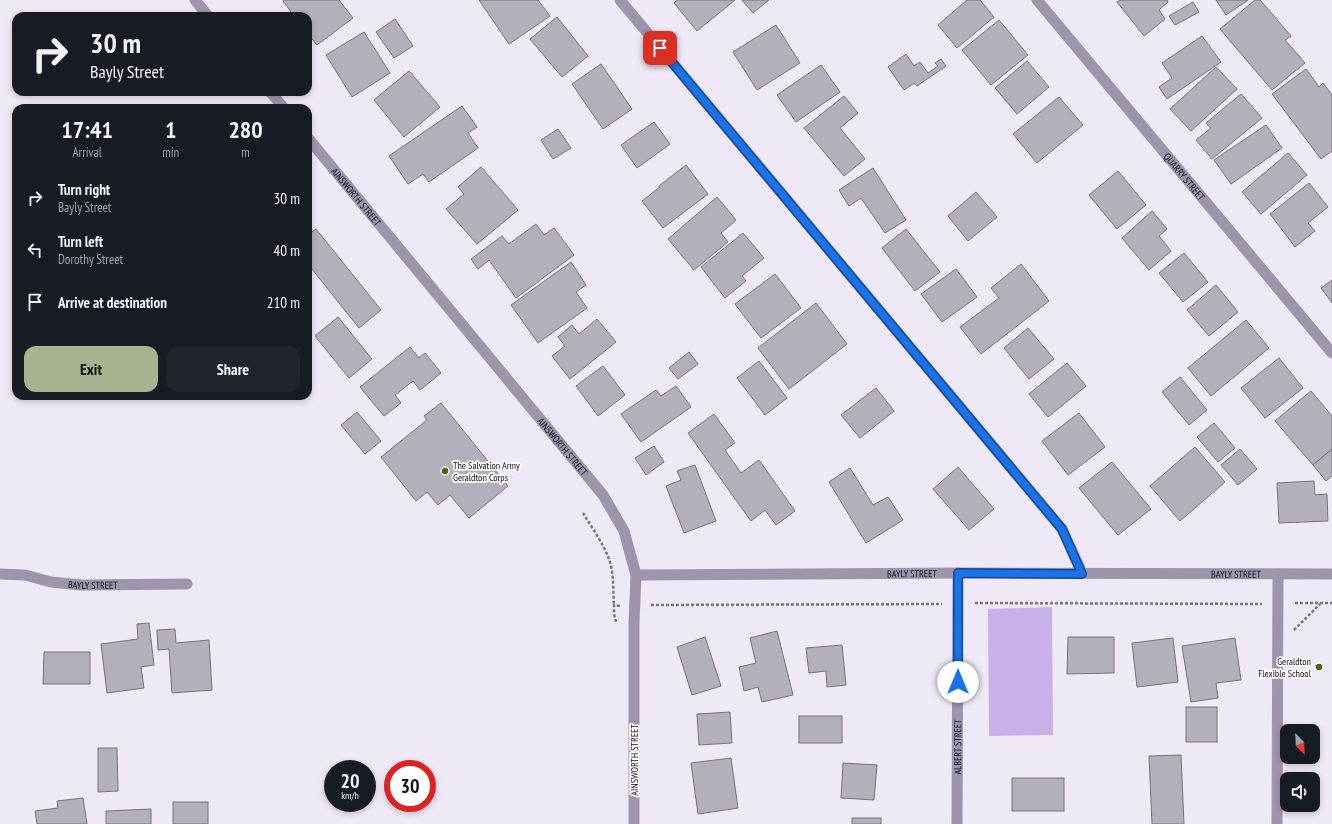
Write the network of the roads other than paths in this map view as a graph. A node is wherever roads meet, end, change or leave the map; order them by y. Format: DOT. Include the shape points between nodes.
graph roads {
  1 [pos="195,0"];
  2 [pos="620,0"];
  3 [pos="1037,0"];
  4 [pos="205,12"];
  5 [pos="274,96"];
  6 [pos="280,104"];
  7 [pos="312,143"];
  8 [pos="1332,353"];
  9 [pos="958,573"];
  10 [pos="0,574"];
  11 [pos="1082,574"];
  12 [pos="1278,574"];
  13 [pos="1332,574"];
  14 [pos="636,575"];
  15 [pos="188,584"];
  16 [pos="634,824"];
  17 [pos="958,824"];
  18 [pos="1277,824"];
  1 -- 4 [label="street"];
  2 -- 11 [label="street" via="1062,529"];
  3 -- 8 [label="street, QUARRY STREET"];
  5 -- 6 [label="street"];
  7 -- 14 [label="street, AINSWORTH STREET" via="603,495 624,531"];
  9 -- 11 [label="street, BAYLY STREET"];
  9 -- 14 [label="street, BAYLY STREET"];
  9 -- 17 [label="street, ALBERT STREET"];
  10 -- 15 [label="street, BAYLY STREET" via="25,575 51,582 82,585"];
  11 -- 12 [label="street, BAYLY STREET"];
  12 -- 13 [label="street, BAYLY STREET"];
  12 -- 18 [label="street"];
  14 -- 16 [label="street, AINSWORTH STREET"];
}
